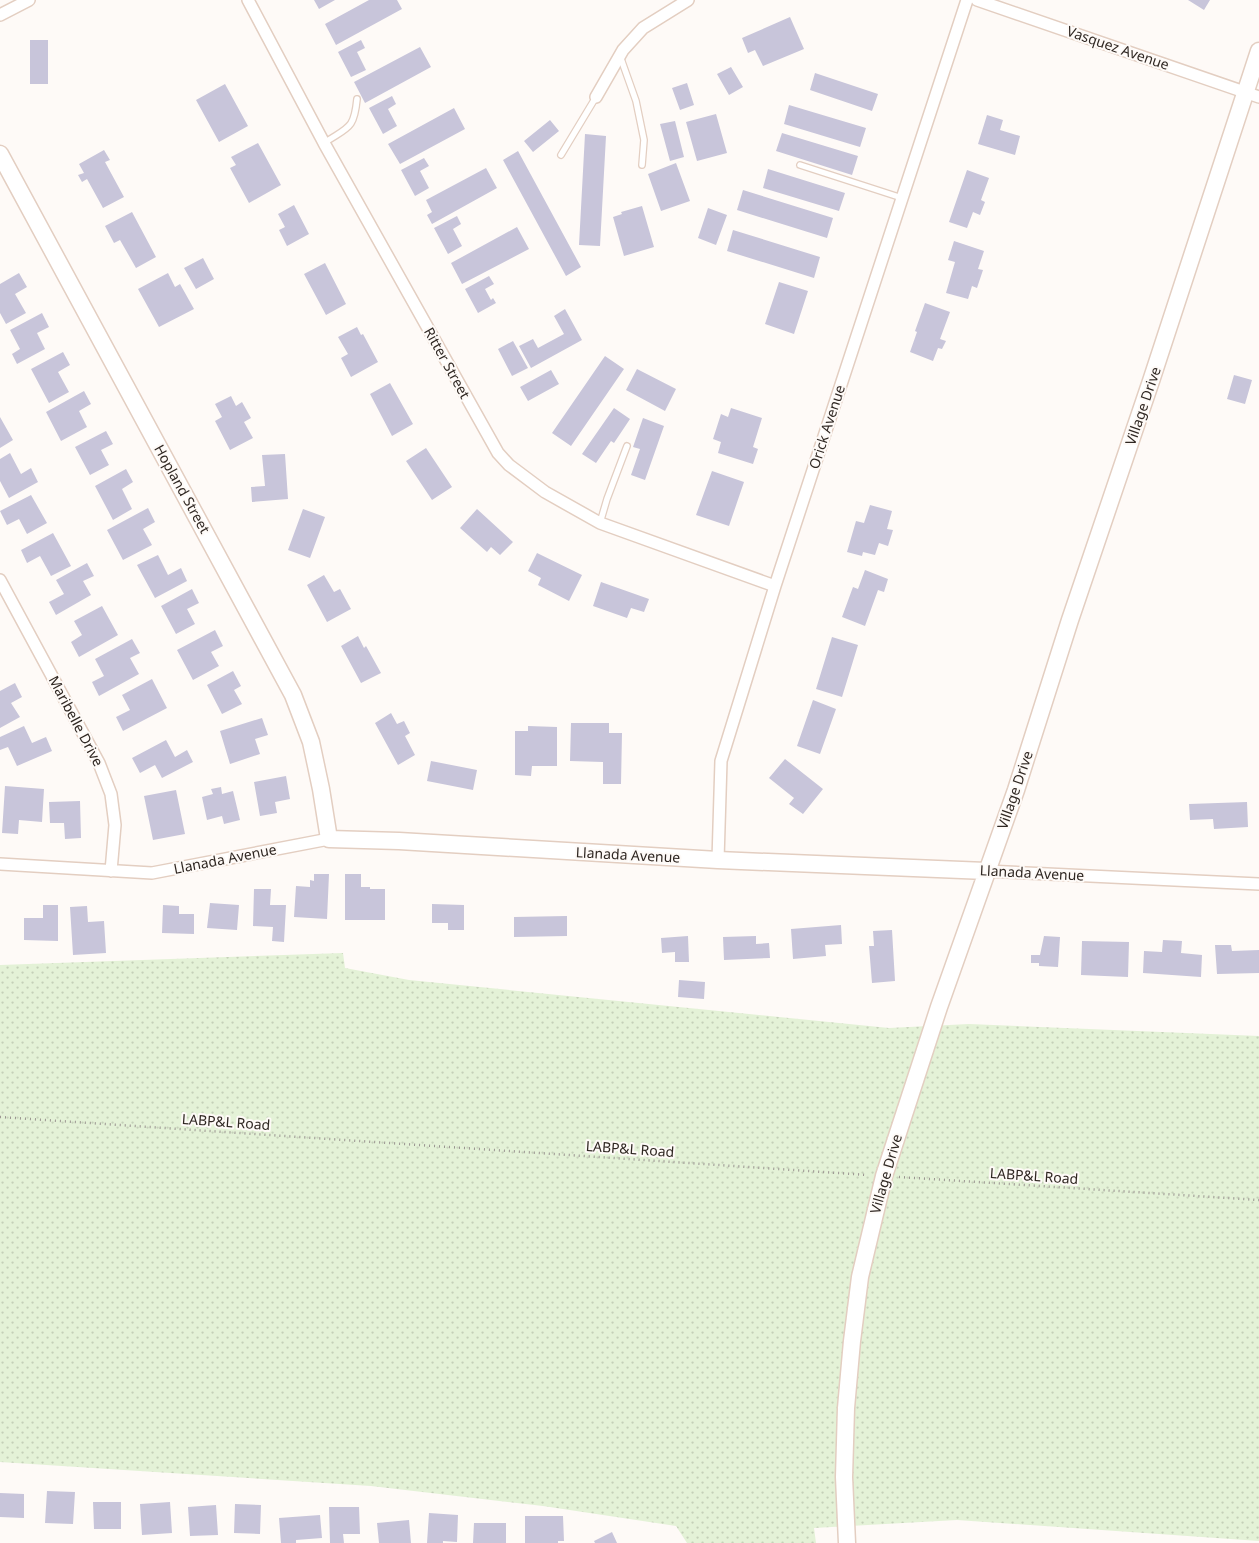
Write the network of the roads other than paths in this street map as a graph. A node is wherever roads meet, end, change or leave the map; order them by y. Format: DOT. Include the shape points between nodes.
graph roads {
  1 [pos="29,0"];
  2 [pos="248,0"];
  3 [pos="688,0"];
  4 [pos="967,0"];
  5 [pos="977,0"];
  6 [pos="0,15"];
  7 [pos="1259,52"];
  8 [pos="620,56"];
  9 [pos="1252,94"];
  10 [pos="596,97"];
  11 [pos="357,99"];
  12 [pos="324,143"];
  13 [pos="0,154"];
  14 [pos="562,155"];
  15 [pos="642,165"];
  16 [pos="800,165"];
  17 [pos="902,198"];
  18 [pos="627,446"];
  19 [pos="600,523"];
  20 [pos="0,580"];
  21 [pos="775,586"];
  22 [pos="329,839"];
  23 [pos="718,860"];
  24 [pos="0,864"];
  25 [pos="111,871"];
  26 [pos="986,871"];
  27 [pos="1259,884"];
  28 [pos="847,1543"];
  1 -- 6 [label="street"];
  2 -- 12 [label="street, Ritter Street"];
  3 -- 8 [label="street" via="643,28"];
  4 -- 17 [label="street, Orick Avenue"];
  5 -- 9 [label="street, Vasquez Avenue"];
  7 -- 9 [label="main road, Village Drive"];
  8 -- 10 [label="street"];
  8 -- 15 [label="lane" via="636,101 644,140"];
  9 -- 26 [label="main road, Village Drive"];
  10 -- 14 [label="lane"];
  11 -- 12 [label="lane" via="355,118 349,126"];
  12 -- 19 [label="street, Ritter Street" via="498,453 545,492"];
  13 -- 22 [label="main road, Hopland Street" via="293,695 311,742"];
  16 -- 17 [label="lane"];
  17 -- 21 [label="street, Orick Avenue"];
  18 -- 19 [label="lane"];
  19 -- 21 [label="street, Ritter Street"];
  20 -- 25 [label="street, Maribelle Drive" via="99,763 111,794 115,825"];
  21 -- 23 [label="street, Orick Avenue" via="721,761"];
  22 -- 23 [label="main road, Llanada Avenue"];
  22 -- 25 [label="street, Llanada Avenue" via="152,873"];
  23 -- 26 [label="main road, Llanada Avenue"];
  24 -- 25 [label="street, Llanada Avenue"];
  26 -- 27 [label="street, Llanada Avenue"];
  26 -- 28 [label="main road, Village Drive" via="884,1176 860,1277 846,1408 844,1477"];
}
